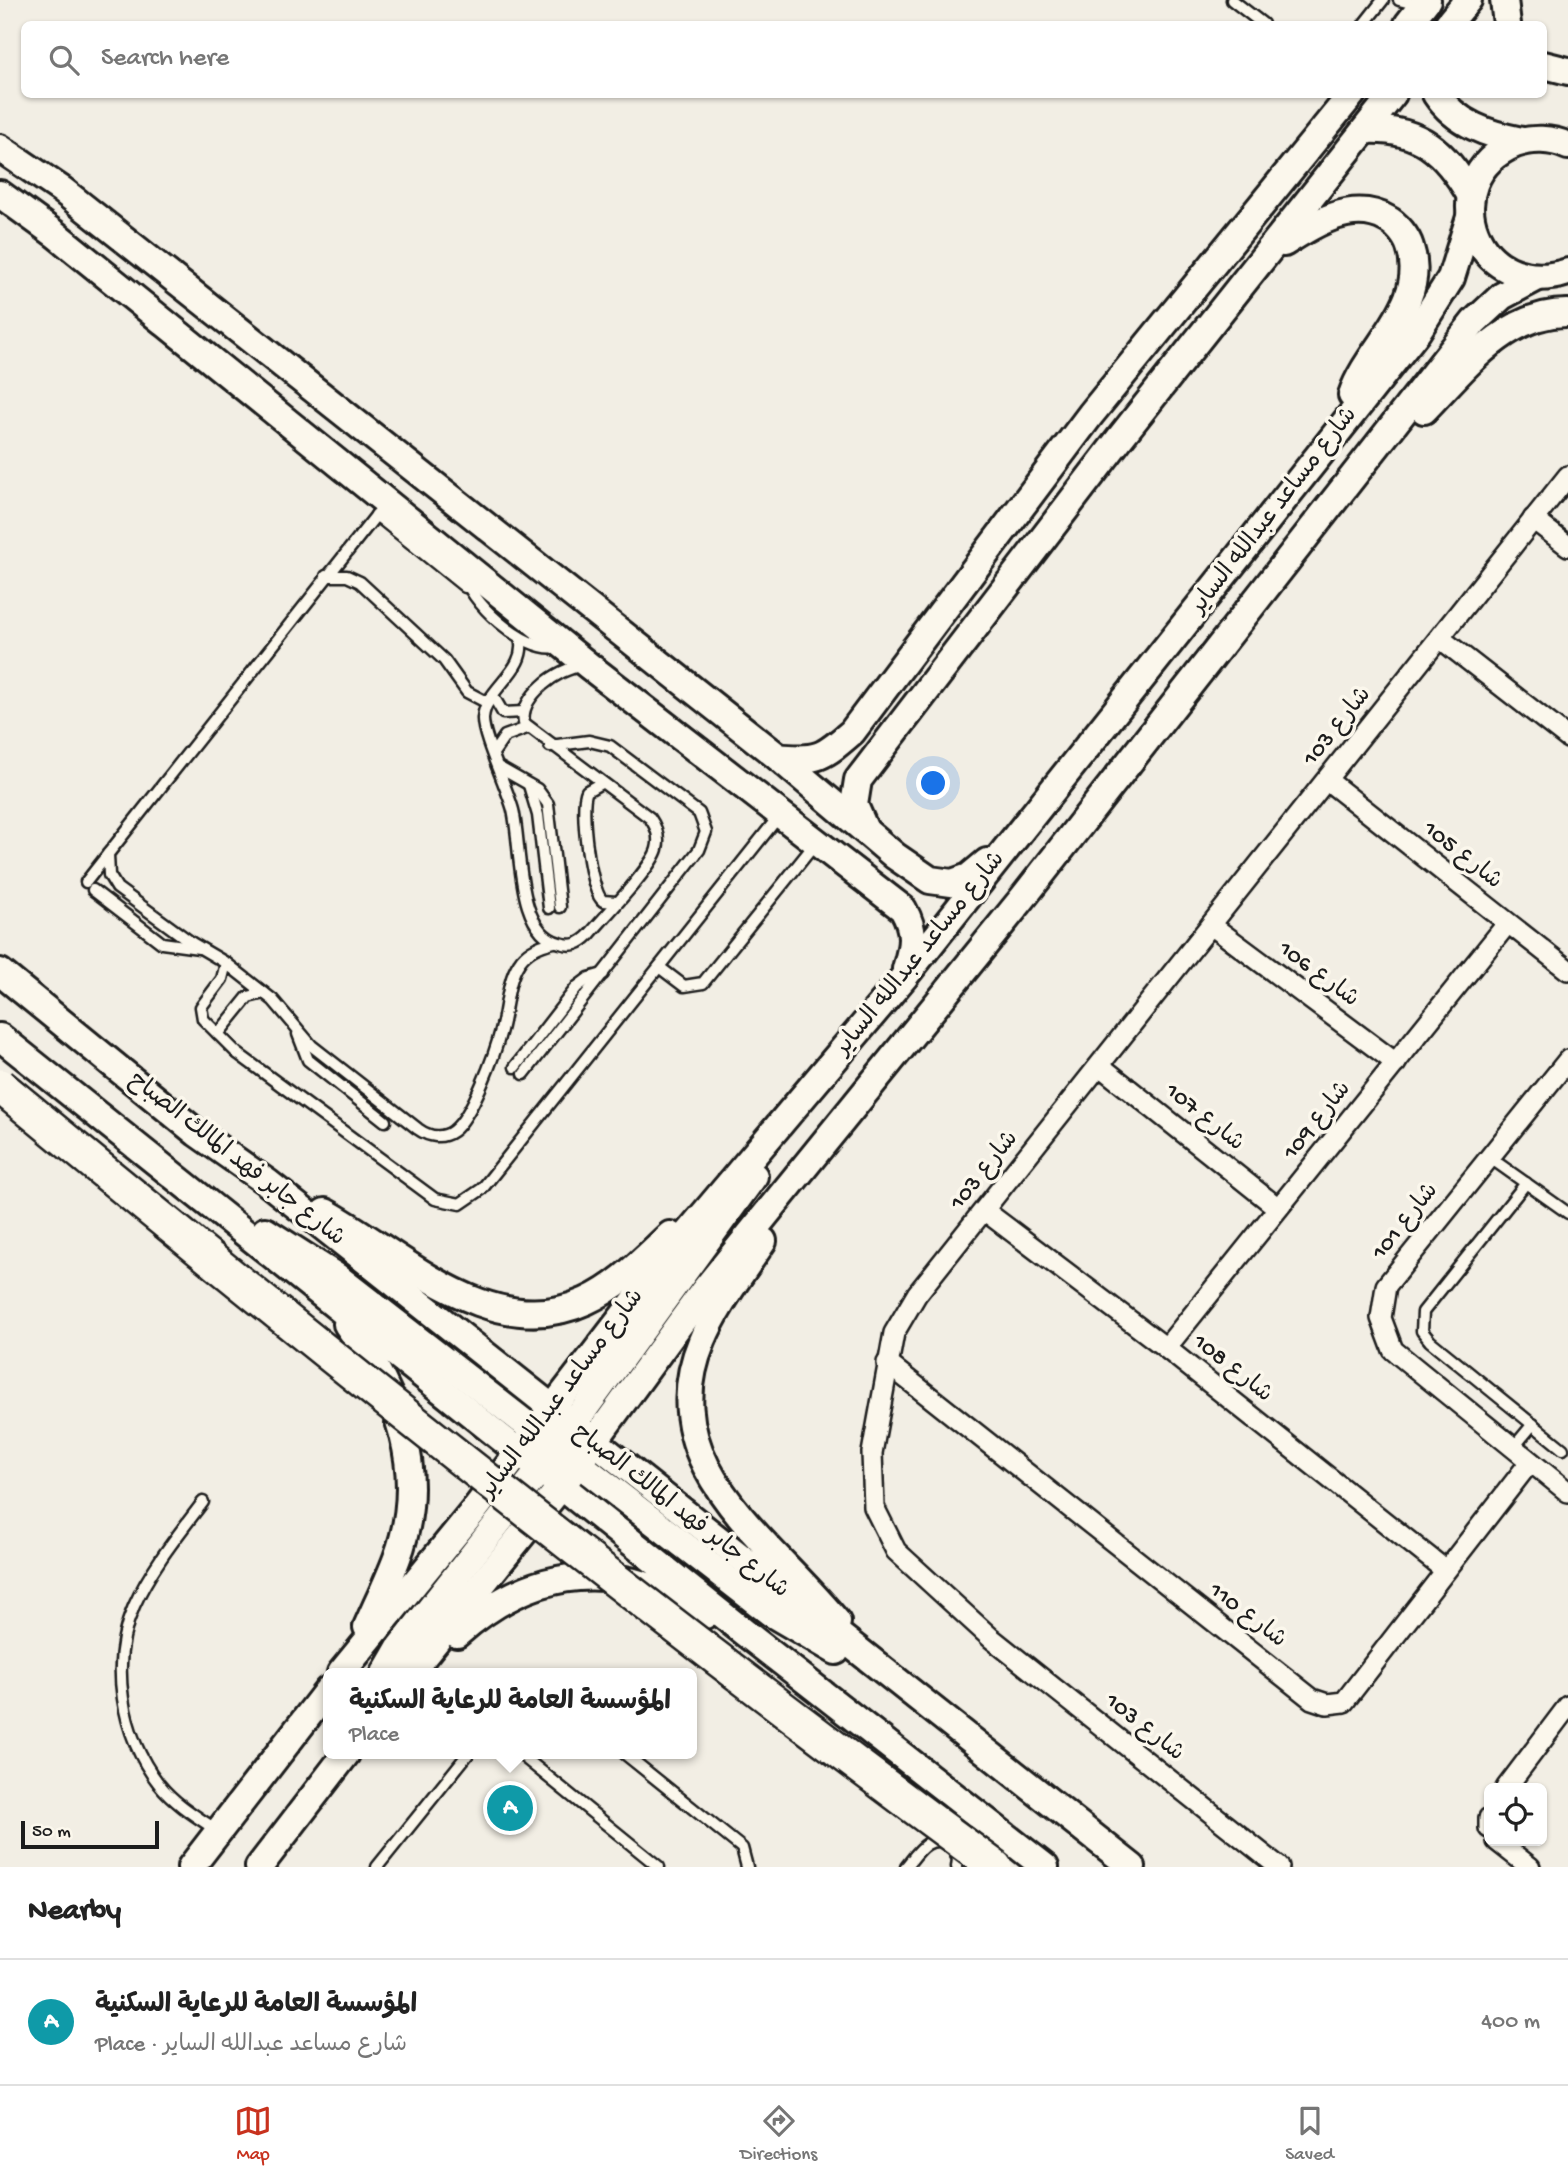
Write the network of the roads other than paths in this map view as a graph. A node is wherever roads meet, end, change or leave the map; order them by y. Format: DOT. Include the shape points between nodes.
graph roads {
  1 [pos="1232,0"];
  2 [pos="1383,0"];
  3 [pos="1468,0"];
  4 [pos="1504,0"];
  5 [pos="1259,21"];
  6 [pos="1366,21"];
  7 [pos="1450,21"];
  8 [pos="1507,21"];
  9 [pos="1547,66"];
  10 [pos="1568,71"];
  11 [pos="1346,98"];
  12 [pos="1390,98"];
  13 [pos="1439,98"];
  14 [pos="1568,128"];
  15 [pos="1365,130"];
  16 [pos="1545,142"];
  17 [pos="0,148"];
  18 [pos="0,194"];
  19 [pos="1471,206"];
  20 [pos="1250,275"];
  21 [pos="1555,277"];
  22 [pos="1568,313"];
  23 [pos="1091,414"];
  24 [pos="357,425"];
  25 [pos="1343,425"];
  26 [pos="1120,438"];
  27 [pos="333,460"];
  28 [pos="1568,476"];
  29 [pos="1350,482"];
  30 [pos="381,509"];
  31 [pos="1534,519"];
  32 [pos="1568,546"];
  33 [pos="460,562"];
  34 [pos="326,576"];
  35 [pos="466,588"];
  36 [pos="520,638"];
  37 [pos="1441,639"];
  38 [pos="564,646"];
  39 [pos="589,666"];
  40 [pos="490,699"];
  41 [pos="524,712"];
  42 [pos="527,728"];
  43 [pos="1568,738"];
  44 [pos="550,746"];
  45 [pos="494,752"];
  46 [pos="778,757"];
  47 [pos="500,768"];
  48 [pos="1327,779"];
  49 [pos="601,783"];
  50 [pos="781,814"];
  51 [pos="866,832"];
  52 [pos="816,841"];
  53 [pos="1011,844"];
  54 [pos="108,854"];
  55 [pos="895,856"];
  56 [pos="872,884"];
  57 [pos="616,902"];
  58 [pos="554,907"];
  59 [pos="1507,924"];
  60 [pos="1211,925"];
  61 [pos="554,942"];
  62 [pos="201,948"];
  63 [pos="226,963"];
  64 [pos="659,967"];
  65 [pos="1568,970"];
  66 [pos="0,972"];
  67 [pos="603,974"];
  68 [pos="905,976"];
  69 [pos="264,993"];
  70 [pos="297,1030"];
  71 [pos="218,1034"];
  72 [pos="0,1037"];
  73 [pos="1568,1060"];
  74 [pos="1396,1063"];
  75 [pos="1100,1066"];
  76 [pos="514,1067"];
  77 [pos="524,1074"];
  78 [pos="0,1086"];
  79 [pos="785,1119"];
  80 [pos="385,1121"];
  81 [pos="816,1155"];
  82 [pos="1489,1157"];
  83 [pos="268,1183"];
  84 [pos="1526,1184"];
  85 [pos="715,1199"];
  86 [pos="210,1205"];
  87 [pos="1278,1208"];
  88 [pos="985,1211"];
  89 [pos="1568,1213"];
  90 [pos="327,1297"];
  91 [pos="1166,1348"];
  92 [pos="887,1363"];
  93 [pos="1533,1424"];
  94 [pos="557,1447"];
  95 [pos="1513,1448"];
  96 [pos="1563,1449"];
  97 [pos="1530,1462"];
  98 [pos="1568,1492"];
  99 [pos="203,1502"];
  100 [pos="1445,1570"];
  101 [pos="745,1633"];
  102 [pos="348,1665"];
  103 [pos="873,1665"];
  104 [pos="388,1668"];
  105 [pos="414,1668"];
  106 [pos="416,1668"];
  107 [pos="323,1696"];
  108 [pos="1568,1706"];
  109 [pos="342,1759"];
  110 [pos="464,1759"];
  111 [pos="526,1759"];
  112 [pos="631,1759"];
  113 [pos="1510,1783"];
  114 [pos="218,1831"];
  115 [pos="1503,1846"];
  116 [pos="191,1867"];
  117 [pos="259,1867"];
  118 [pos="377,1867"];
  119 [pos="659,1867"];
  120 [pos="747,1867"];
  121 [pos="906,1867"];
  122 [pos="957,1867"];
  123 [pos="995,1867"];
  124 [pos="1045,1867"];
  125 [pos="1132,1867"];
  126 [pos="1279,1867"];
  127 [pos="1530,1867"];
  1 -- 5 [label="lane"];
  2 -- 6 [label="lane"];
  3 -- 7 [label="street"];
  4 -- 8 [label="street"];
  9 -- 10 [label="street"];
  11 -- 23 [label="street"];
  12 -- 15 [label="street"];
  13 -- 16 [label="street" via="1469,124"];
  14 -- 16 [label="street"];
  15 -- 19 [label="street" via="1384,129 1420,139 1450,163"];
  15 -- 20 [label="street"];
  16 -- 19 [label="street, شارع مساعد عبدالله الساير" via="1504,149 1489,161 1478,177"];
  17 -- 24 [label="street" via="62,190"];
  18 -- 27 [label="street"];
  19 -- 21 [label="street" via="1475,236 1492,259 1516,275"];
  19 -- 25 [label="street, شارع مساعد عبدالله الساير" via="1460,258 1441,297"];
  20 -- 25 [label="street" via="1279,246 1314,224 1353,211 1388,219 1408,242 1416,264 1414,285 1360,375"];
  20 -- 26 [label="street"];
  21 -- 29 [label="street, شارع مساعد عبدالله الساير" via="1502,296 1474,322"];
  22 -- 29 [label="street" via="1522,324 1485,348"];
  23 -- 26 [label="street" via="1091,427 1098,437"];
  23 -- 46 [label="street" via="852,732 825,756 808,760"];
  24 -- 27 [label="street"];
  24 -- 46 [label="street"];
  25 -- 53 [label="street, شارع مساعد عبدالله الساير"];
  26 -- 51 [label="street" via="858,780 854,805"];
  27 -- 30 [label="street"];
  28 -- 31 [label="street, شارع 103"];
  29 -- 81 [label="street, شارع مساعد عبدالله الساير"];
  30 -- 33 [label="street"];
  30 -- 34 [label="lane"];
  30 -- 35 [label="lane"];
  31 -- 32 [label="street"];
  31 -- 37 [label="street, شارع 103"];
  33 -- 35 [label="lane"];
  33 -- 38 [label="street"];
  34 -- 40 [label="lane" via="347,576 360,582 444,660 467,692"];
  34 -- 54 [label="lane"];
  35 -- 36 [label="lane"];
  36 -- 38 [label="lane" via="542,648"];
  36 -- 40 [label="lane" via="518,660"];
  37 -- 43 [label="street"];
  37 -- 48 [label="street, شارع 103"];
  38 -- 39 [label="street"];
  39 -- 41 [label="lane" via="556,673"];
  39 -- 50 [label="street"];
  40 -- 41 [label="lane" via="503,713"];
  40 -- 45 [label="lane" via="484,728"];
  41 -- 42 [label="lane"];
  42 -- 44 [label="lane"];
  42 -- 45 [label="lane" via="505,736"];
  44 -- 49 [label="lane"];
  44 -- 67 [label="lane" via="589,741 610,746 699,813 706,826 706,839 699,850"];
  45 -- 47 [label="lane"];
  46 -- 51 [label="street"];
  47 -- 58 [label="lane" via="529,785"];
  47 -- 61 [label="lane" via="519,838 528,911 541,932"];
  48 -- 59 [label="street, شارع 105"];
  48 -- 60 [label="street, شارع 103"];
  49 -- 57 [label="lane" via="587,791 583,807 594,890 603,901"];
  49 -- 57 [label="lane" via="650,818 659,836 655,855"];
  50 -- 52 [label="street"];
  50 -- 64 [label="lane"];
  51 -- 55 [label="street"];
  52 -- 56 [label="street"];
  52 -- 64 [label="lane" via="703,983 684,986"];
  53 -- 55 [label="street" via="969,877 952,883 930,880"];
  53 -- 68 [label="street, شارع مساعد عبدالله الساير"];
  54 -- 62 [label="lane" via="109,875 117,888"];
  54 -- 62 [label="lane" via="89,886 162,943"];
  55 -- 56 [label="street" via="887,873"];
  56 -- 68 [label="street" via="904,909 913,927 914,943"];
  57 -- 61 [label="lane" via="579,943"];
  59 -- 65 [label="street, شارع 105"];
  59 -- 74 [label="street, شارع 109"];
  60 -- 74 [label="street, شارع 106"];
  60 -- 75 [label="street, شارع 103"];
  61 -- 70 [label="lane" via="535,947 515,970 491,1061 461,1122 450,1133 425,1134"];
  62 -- 63 [label="lane"];
  63 -- 69 [label="lane"];
  63 -- 71 [label="lane" via="222,979 200,1011"];
  64 -- 71 [label="lane" via="482,1189 460,1204 435,1199"];
  66 -- 83 [label="street, شارع جابر فهد المالك الصباح" via="197,1133"];
  67 -- 76 [label="lane" via="577,987"];
  67 -- 77 [label="lane"];
  68 -- 79 [label="street, شارع مساعد عبدالله الساير"];
  69 -- 70 [label="lane"];
  69 -- 71 [label="lane" via="247,998"];
  70 -- 80 [label="lane" via="308,1060"];
  72 -- 86 [label="street, شارع جابر فهد المالك الصباح"];
  73 -- 82 [label="street, شارع 101"];
  74 -- 87 [label="street, شارع 109"];
  75 -- 87 [label="street, شارع 107"];
  75 -- 88 [label="street, شارع 103"];
  78 -- 123 [label="highway, bridge" via="407,1419 730,1671"];
  79 -- 85 [label="street, شارع مساعد عبدالله الساير"];
  79 -- 94 [label="street" via="733,1208"];
  81 -- 94 [label="street, شارع مساعد عبدالله الساير" via="703,1292"];
  81 -- 103 [label="street" via="702,1341 690,1401 698,1451 716,1488"];
  82 -- 84 [label="lane"];
  82 -- 95 [label="street, شارع 101" via="1386,1286 1381,1318 1393,1350"];
  83 -- 85 [label="street" via="452,1290 482,1304 516,1311 550,1311 585,1301 616,1284"];
  83 -- 94 [label="street, شارع جابر فهد المالك الصباح"];
  84 -- 89 [label="lane"];
  84 -- 93 [label="lane" via="1423,1312 1421,1322 1430,1341"];
  85 -- 94 [label="street, شارع مساعد عبدالله الساير"];
  86 -- 90 [label="street, شارع جابر فهد المالك الصباح"];
  86 -- 94 [label="street" via="314,1261"];
  87 -- 91 [label="street, شارع 109"];
  88 -- 91 [label="street, شارع 108"];
  88 -- 92 [label="street, شارع 103" via="917,1294 894,1333"];
  90 -- 94 [label="street, شارع جابر فهد المالك الصباح"];
  90 -- 102 [label="street" via="387,1386 407,1452 407,1510 398,1556"];
  91 -- 100 [label="street, شارع 108"];
  92 -- 100 [label="street, شارع 110" via="1312,1699 1327,1704 1344,1702"];
  92 -- 126 [label="street, شارع 103" via="872,1453 874,1507 896,1551 991,1638"];
  93 -- 95 [label="lane"];
  93 -- 96 [label="lane"];
  94 -- 101 [label="street, شارع جابر فهد المالك الصباح"];
  94 -- 102 [label="street, شارع مساعد عبدالله الساير"];
  94 -- 103 [label="street" via="771,1613 825,1646"];
  94 -- 104 [label="street" via="413,1629"];
  94 -- 105 [label="street, شارع مساعد عبدالله الساير"];
  95 -- 97 [label="street, شارع 101"];
  97 -- 98 [label="street, شارع 101"];
  97 -- 100 [label="street, شارع 110"];
  99 -- 114 [label="lane" via="134,1607 123,1643 121,1681 126,1718 139,1753 177,1802"];
  101 -- 106 [label="street" via="651,1587 591,1576 560,1578 530,1585 477,1615"];
  101 -- 124 [label="street, شارع جابر فهد المالك الصباح"];
  103 -- 125 [label="street"];
  107 -- 114 [label="street"];
  108 -- 113 [label="street"];
  109 -- 117 [label="street"];
  110 -- 118 [label="lane"];
  111 -- 119 [label="lane"];
  112 -- 120 [label="lane" via="742,1848"];
  114 -- 116 [label="street"];
  115 -- 127 [label="street"];
  121 -- 122 [label="lane" via="934,1840 950,1844 956,1851"];
}
